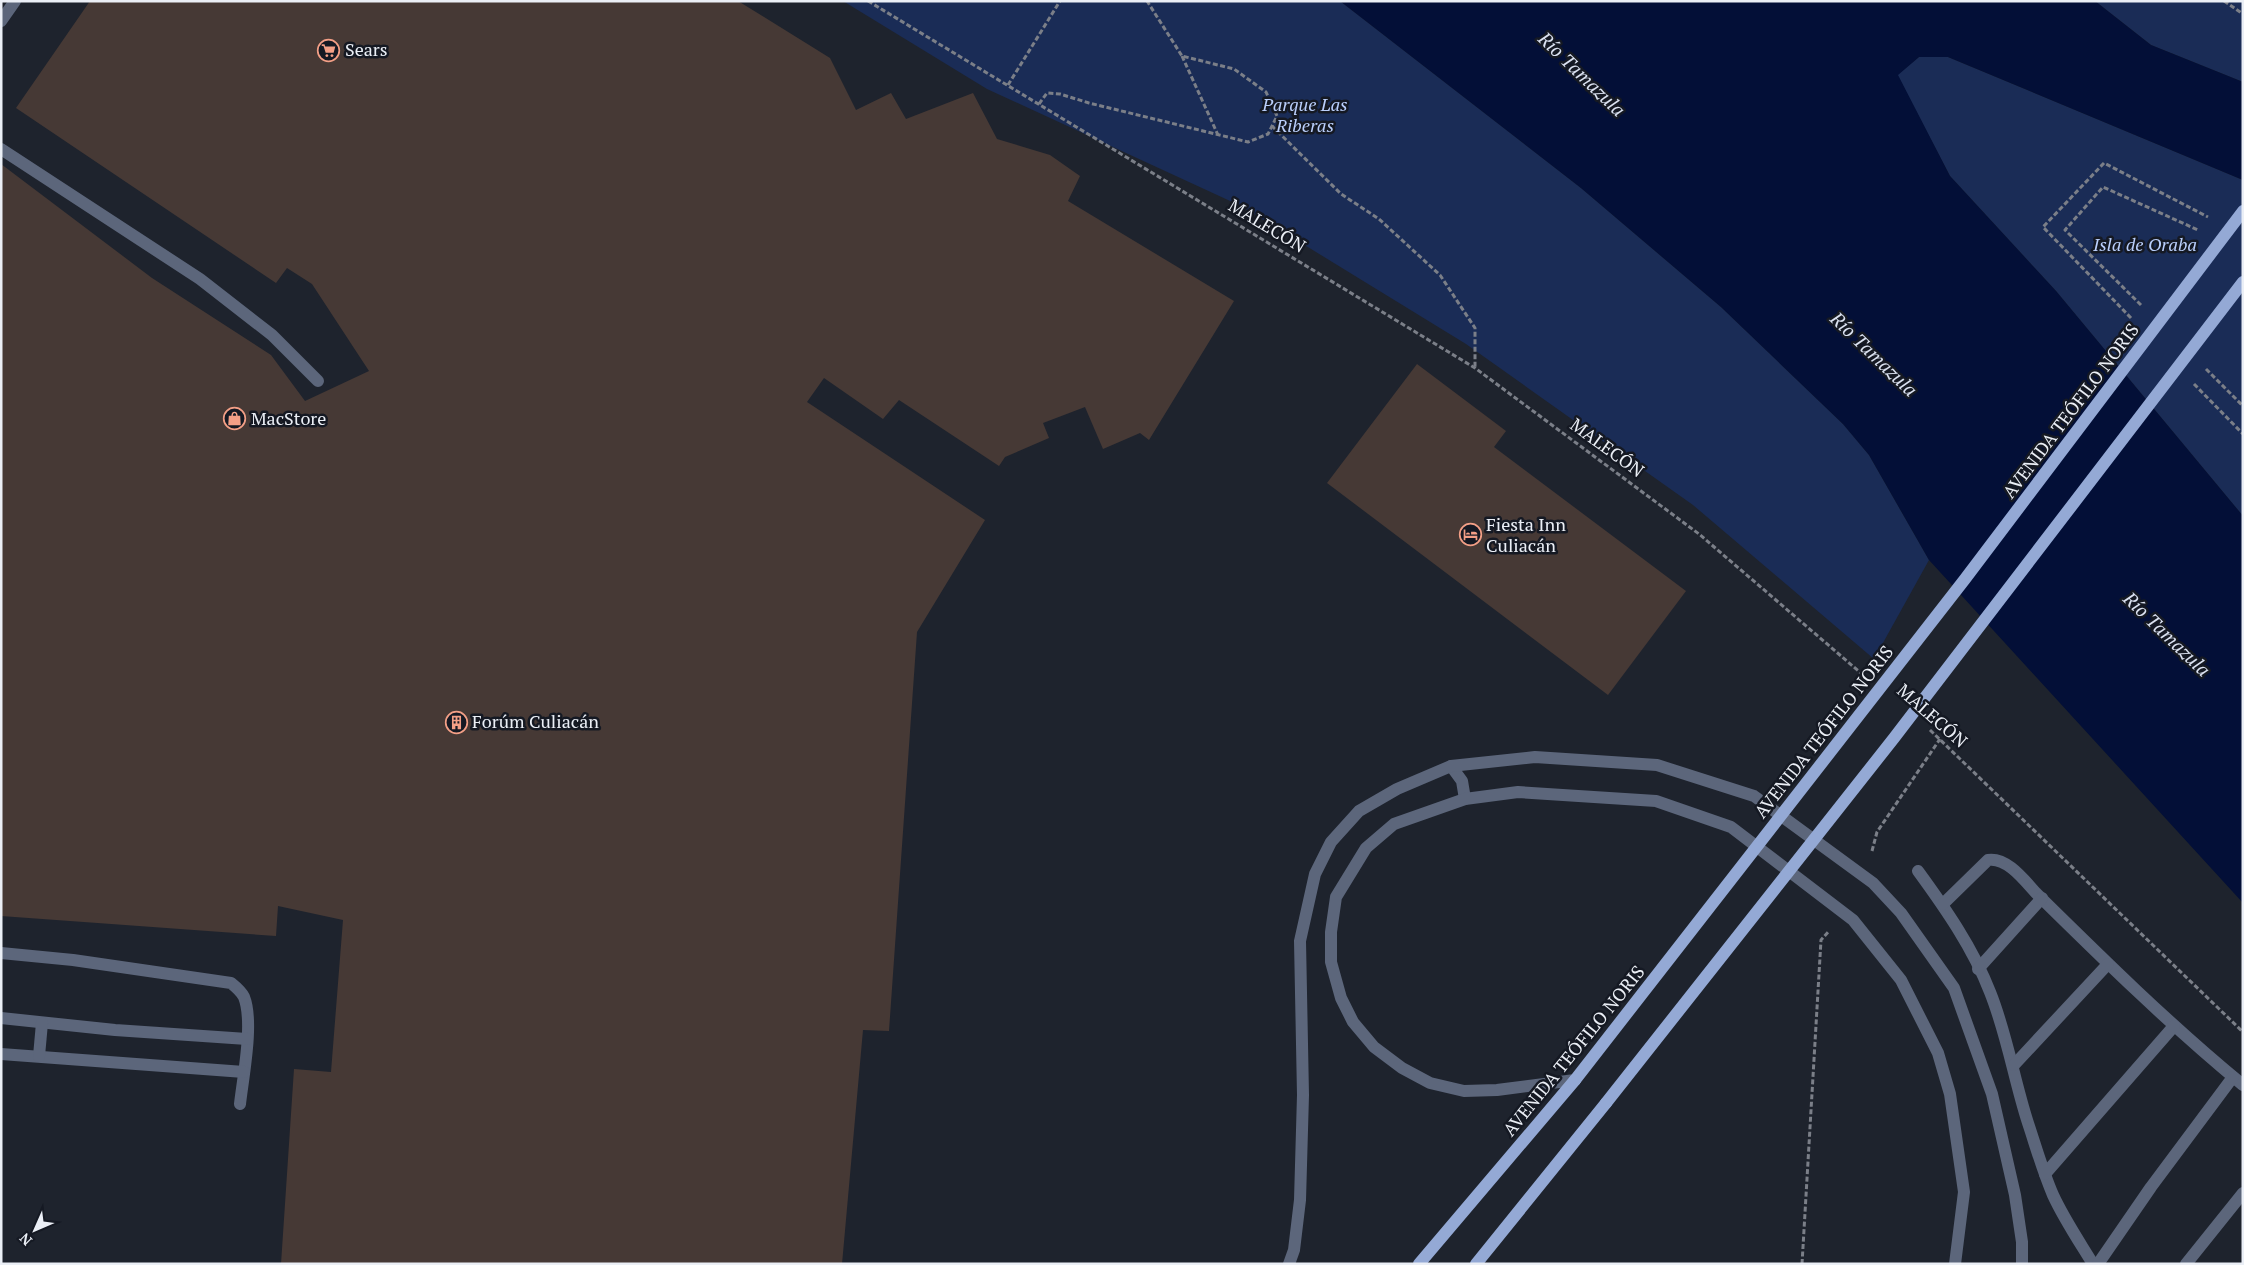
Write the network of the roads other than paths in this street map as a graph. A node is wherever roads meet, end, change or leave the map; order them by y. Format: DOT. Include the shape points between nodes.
graph roads {
  1 [pos="16,1"];
  2 [pos="1,21"];
  3 [pos="1,149"];
  4 [pos="2243,211"];
  5 [pos="2243,282"];
  6 [pos="318,381"];
  7 [pos="1450,766"];
  8 [pos="1465,799"];
  9 [pos="1918,871"];
  10 [pos="2042,898"];
  11 [pos="1942,904"];
  12 [pos="1,953"];
  13 [pos="2108,964"];
  14 [pos="1978,969"];
  15 [pos="1,1018"];
  16 [pos="42,1023"];
  17 [pos="2174,1026"];
  18 [pos="247,1039"];
  19 [pos="1,1054"];
  20 [pos="39,1056"];
  21 [pos="2014,1065"];
  22 [pos="244,1072"];
  23 [pos="1575,1080"];
  24 [pos="2238,1081"];
  25 [pos="240,1104"];
  26 [pos="2045,1174"];
  27 [pos="2243,1193"];
  28 [pos="1289,1264"];
  29 [pos="1419,1264"];
  30 [pos="1476,1264"];
  31 [pos="1955,1264"];
  32 [pos="2022,1264"];
  33 [pos="2094,1264"];
  34 [pos="2098,1264"];
  35 [pos="2186,1264"];
  1 -- 2 [label="lane"];
  3 -- 6 [label="lane" via="200,280 272,335"];
  4 -- 23 [label="main road, AVENIDA TEÓFILO NORIS, bridge" via="1965,579"];
  5 -- 30 [label="main road, bridge" via="1894,738"];
  7 -- 8 [label="lane" via="1462,781"];
  7 -- 28 [label="lane" via="1397,789 1359,811 1332,842 1315,874 1300,940 1303,1095 1300,1200 1294,1250"];
  7 -- 32 [label="lane" via="1536,756 1657,765 1754,796 1873,883 1901,913 1954,988 1992,1094 2014,1195 2022,1242"];
  8 -- 23 [label="lane" via="1394,824 1366,848 1352,870 1336,897 1330,932 1331,962 1341,998 1353,1022 1374,1047 1402,1068 1430,1083 1464,1091"];
  8 -- 31 [label="lane" via="1518,792 1656,801 1732,827 1853,920 1901,980 1938,1053 1950,1094 1964,1192"];
  9 -- 11 [label="lane"];
  10 -- 11 [label="lane" via="2014,871 1994,859 1988,860"];
  10 -- 13 [label="lane"];
  10 -- 14 [label="lane"];
  11 -- 14 [label="lane"];
  12 -- 18 [label="lane" via="231,983 244,997"];
  13 -- 17 [label="lane"];
  13 -- 21 [label="lane"];
  14 -- 21 [label="lane" via="1990,991"];
  15 -- 16 [label="lane"];
  16 -- 18 [label="lane"];
  16 -- 20 [label="lane"];
  17 -- 24 [label="lane"];
  17 -- 26 [label="lane"];
  18 -- 22 [label="lane"];
  19 -- 20 [label="lane"];
  20 -- 22 [label="lane"];
  21 -- 26 [label="lane" via="2027,1121"];
  22 -- 25 [label="lane"];
  23 -- 29 [label="main road, AVENIDA TEÓFILO NORIS"];
  24 -- 34 [label="lane" via="2151,1188"];
  26 -- 33 [label="lane" via="2066,1220"];
  27 -- 35 [label="lane"];
}
